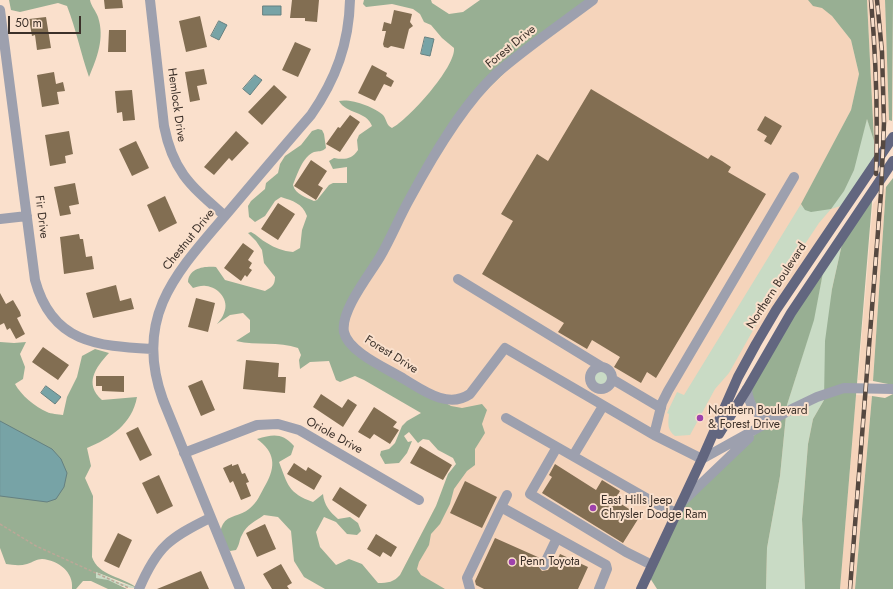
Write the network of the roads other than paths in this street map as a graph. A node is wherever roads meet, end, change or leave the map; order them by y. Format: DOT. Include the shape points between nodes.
graph roads {
  1 [pos="150,0"];
  2 [pos="350,0"];
  3 [pos="593,0"];
  4 [pos="0,10"];
  5 [pos="893,137"];
  6 [pos="893,161"];
  7 [pos="794,177"];
  8 [pos="27,216"];
  9 [pos="225,216"];
  10 [pos="0,219"];
  11 [pos="458,279"];
  12 [pos="152,349"];
  13 [pos="602,367"];
  14 [pos="612,379"];
  15 [pos="595,388"];
  16 [pos="747,389"];
  17 [pos="893,389"];
  18 [pos="589,397"];
  19 [pos="603,406"];
  20 [pos="661,408"];
  21 [pos="506,418"];
  22 [pos="771,421"];
  23 [pos="654,436"];
  24 [pos="557,447"];
  25 [pos="184,453"];
  26 [pos="573,456"];
  27 [pos="702,459"];
  28 [pos="507,495"];
  29 [pos="419,500"];
  30 [pos="682,502"];
  31 [pos="501,507"];
  32 [pos="677,513"];
  33 [pos="210,518"];
  34 [pos="557,538"];
  35 [pos="544,564"];
  36 [pos="652,565"];
  37 [pos="139,589"];
  38 [pos="240,589"];
  39 [pos="470,589"];
  40 [pos="599,589"];
  41 [pos="641,589"];
  1 -- 9 [label="street, Hemlock Drive" via="164,126 173,161 191,185"];
  2 -- 9 [label="street, Chestnut Drive" via="349,23 343,51 325,95"];
  3 -- 18 [label="street, Forest Drive" via="496,74 463,113 409,200 381,256 349,309 344,324 346,338 355,349 439,399 452,401 470,394 505,348"];
  4 -- 8 [label="street, Fir Drive"];
  5 -- 27 [label="main road, Northern Boulevard" via="776,310 738,377"];
  6 -- 16 [label="main road, Northern Boulevard" via="791,313"];
  7 -- 20 [label="street" via="668,391"];
  8 -- 10 [label="street"];
  8 -- 12 [label="street, Fir Drive" via="38,290 46,308 61,326 72,335 89,342"];
  9 -- 12 [label="street, Chestnut Drive" via="173,280 160,308"];
  11 -- 13 [label="street"];
  12 -- 25 [label="street, Chestnut Drive" via="158,387"];
  13 -- 14 [label="street" via="610,371"];
  13 -- 15 [label="street" via="594,369 590,375 590,382"];
  14 -- 15 [label="street" via="606,388"];
  14 -- 20 [label="street"];
  15 -- 18 [label="street"];
  16 -- 22 [label="street" via="753,410"];
  16 -- 27 [label="main road, Northern Boulevard"];
  17 -- 22 [label="street" via="839,390 808,400"];
  18 -- 19 [label="street, Forest Drive"];
  19 -- 23 [label="street, Forest Drive"];
  19 -- 26 [label="street"];
  20 -- 23 [label="street"];
  21 -- 24 [label="street"];
  22 -- 27 [label="street"];
  22 -- 30 [label="street" via="737,448"];
  23 -- 27 [label="street, Forest Drive"];
  24 -- 26 [label="street"];
  24 -- 36 [label="street" via="530,494"];
  25 -- 29 [label="street, Oriole Drive" via="257,425 288,426 310,436"];
  25 -- 33 [label="street, Chestnut Drive"];
  26 -- 32 [label="street"];
  27 -- 30 [label="main road, Northern Boulevard"];
  28 -- 31 [label="street"];
  30 -- 32 [label="main road, Northern Boulevard"];
  31 -- 34 [label="street"];
  31 -- 39 [label="street" via="467,578"];
  32 -- 36 [label="main road, Northern Boulevard"];
  33 -- 37 [label="street" via="177,535 161,548"];
  33 -- 38 [label="street, Chestnut Drive"];
  34 -- 35 [label="street"];
  34 -- 40 [label="street" via="606,565 607,569"];
  36 -- 41 [label="main road, Northern Boulevard"];
}
